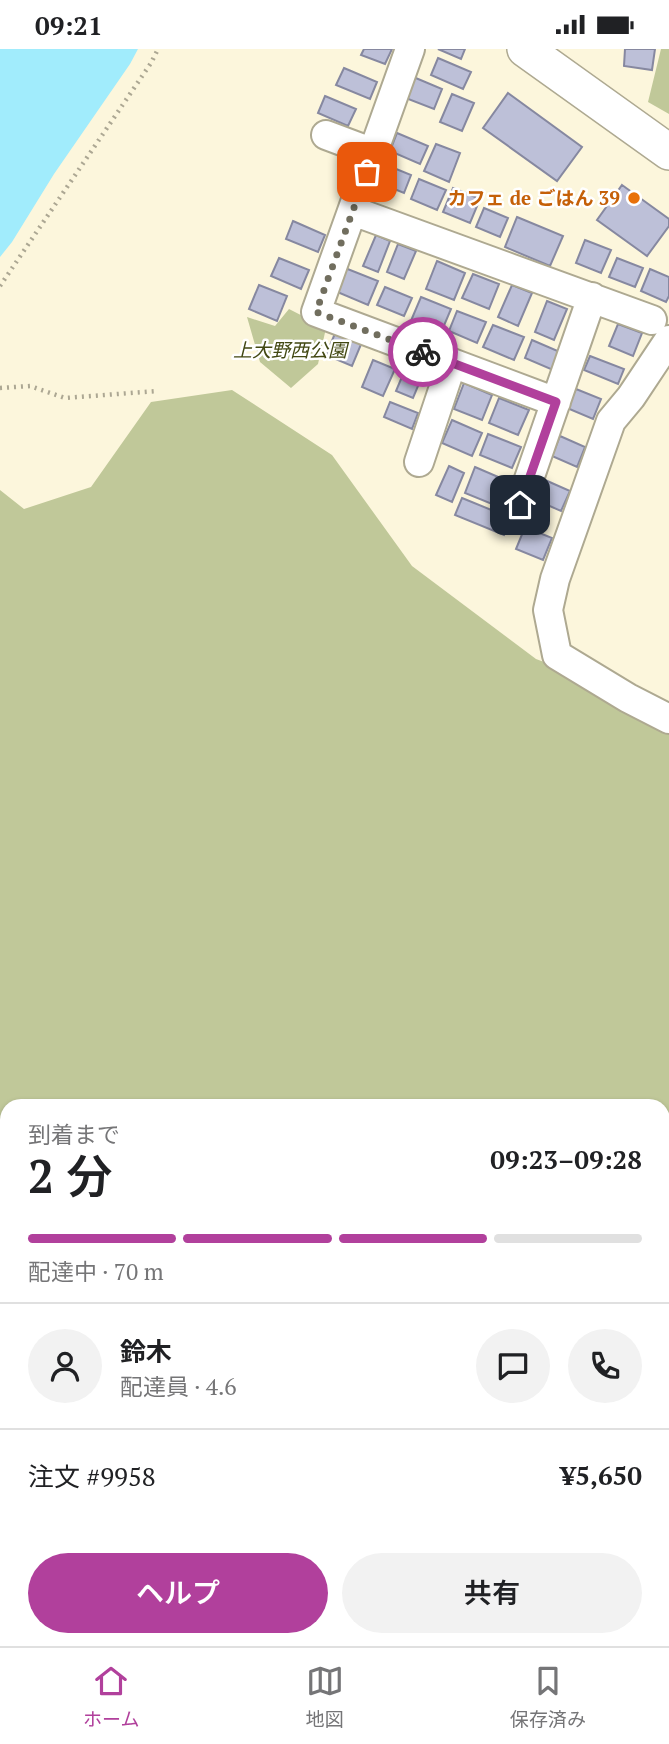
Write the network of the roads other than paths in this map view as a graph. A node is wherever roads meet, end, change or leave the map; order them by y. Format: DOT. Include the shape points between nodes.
graph roads {
  1 [pos="410,49"];
  2 [pos="525,49"];
  3 [pos="326,135"];
  4 [pos="667,146"];
  5 [pos="374,153"];
  6 [pos="353,211"];
  7 [pos="592,297"];
  8 [pos="661,330"];
  9 [pos="452,363"];
  10 [pos="556,402"];
  11 [pos="419,462"];
  12 [pos="520,505"];
  13 [pos="669,719"];
  1 -- 5 [label="street"];
  2 -- 4 [label="street"];
  3 -- 5 [label="street"];
  5 -- 6 [label="street"];
  6 -- 7 [label="street"];
  6 -- 9 [label="street" via="316,312"];
  7 -- 8 [label="street"];
  7 -- 10 [label="street"];
  8 -- 13 [label="street" via="631,397 611,421 548,610 557,655"];
  9 -- 10 [label="street"];
  9 -- 11 [label="street"];
  10 -- 12 [label="street"];
}
